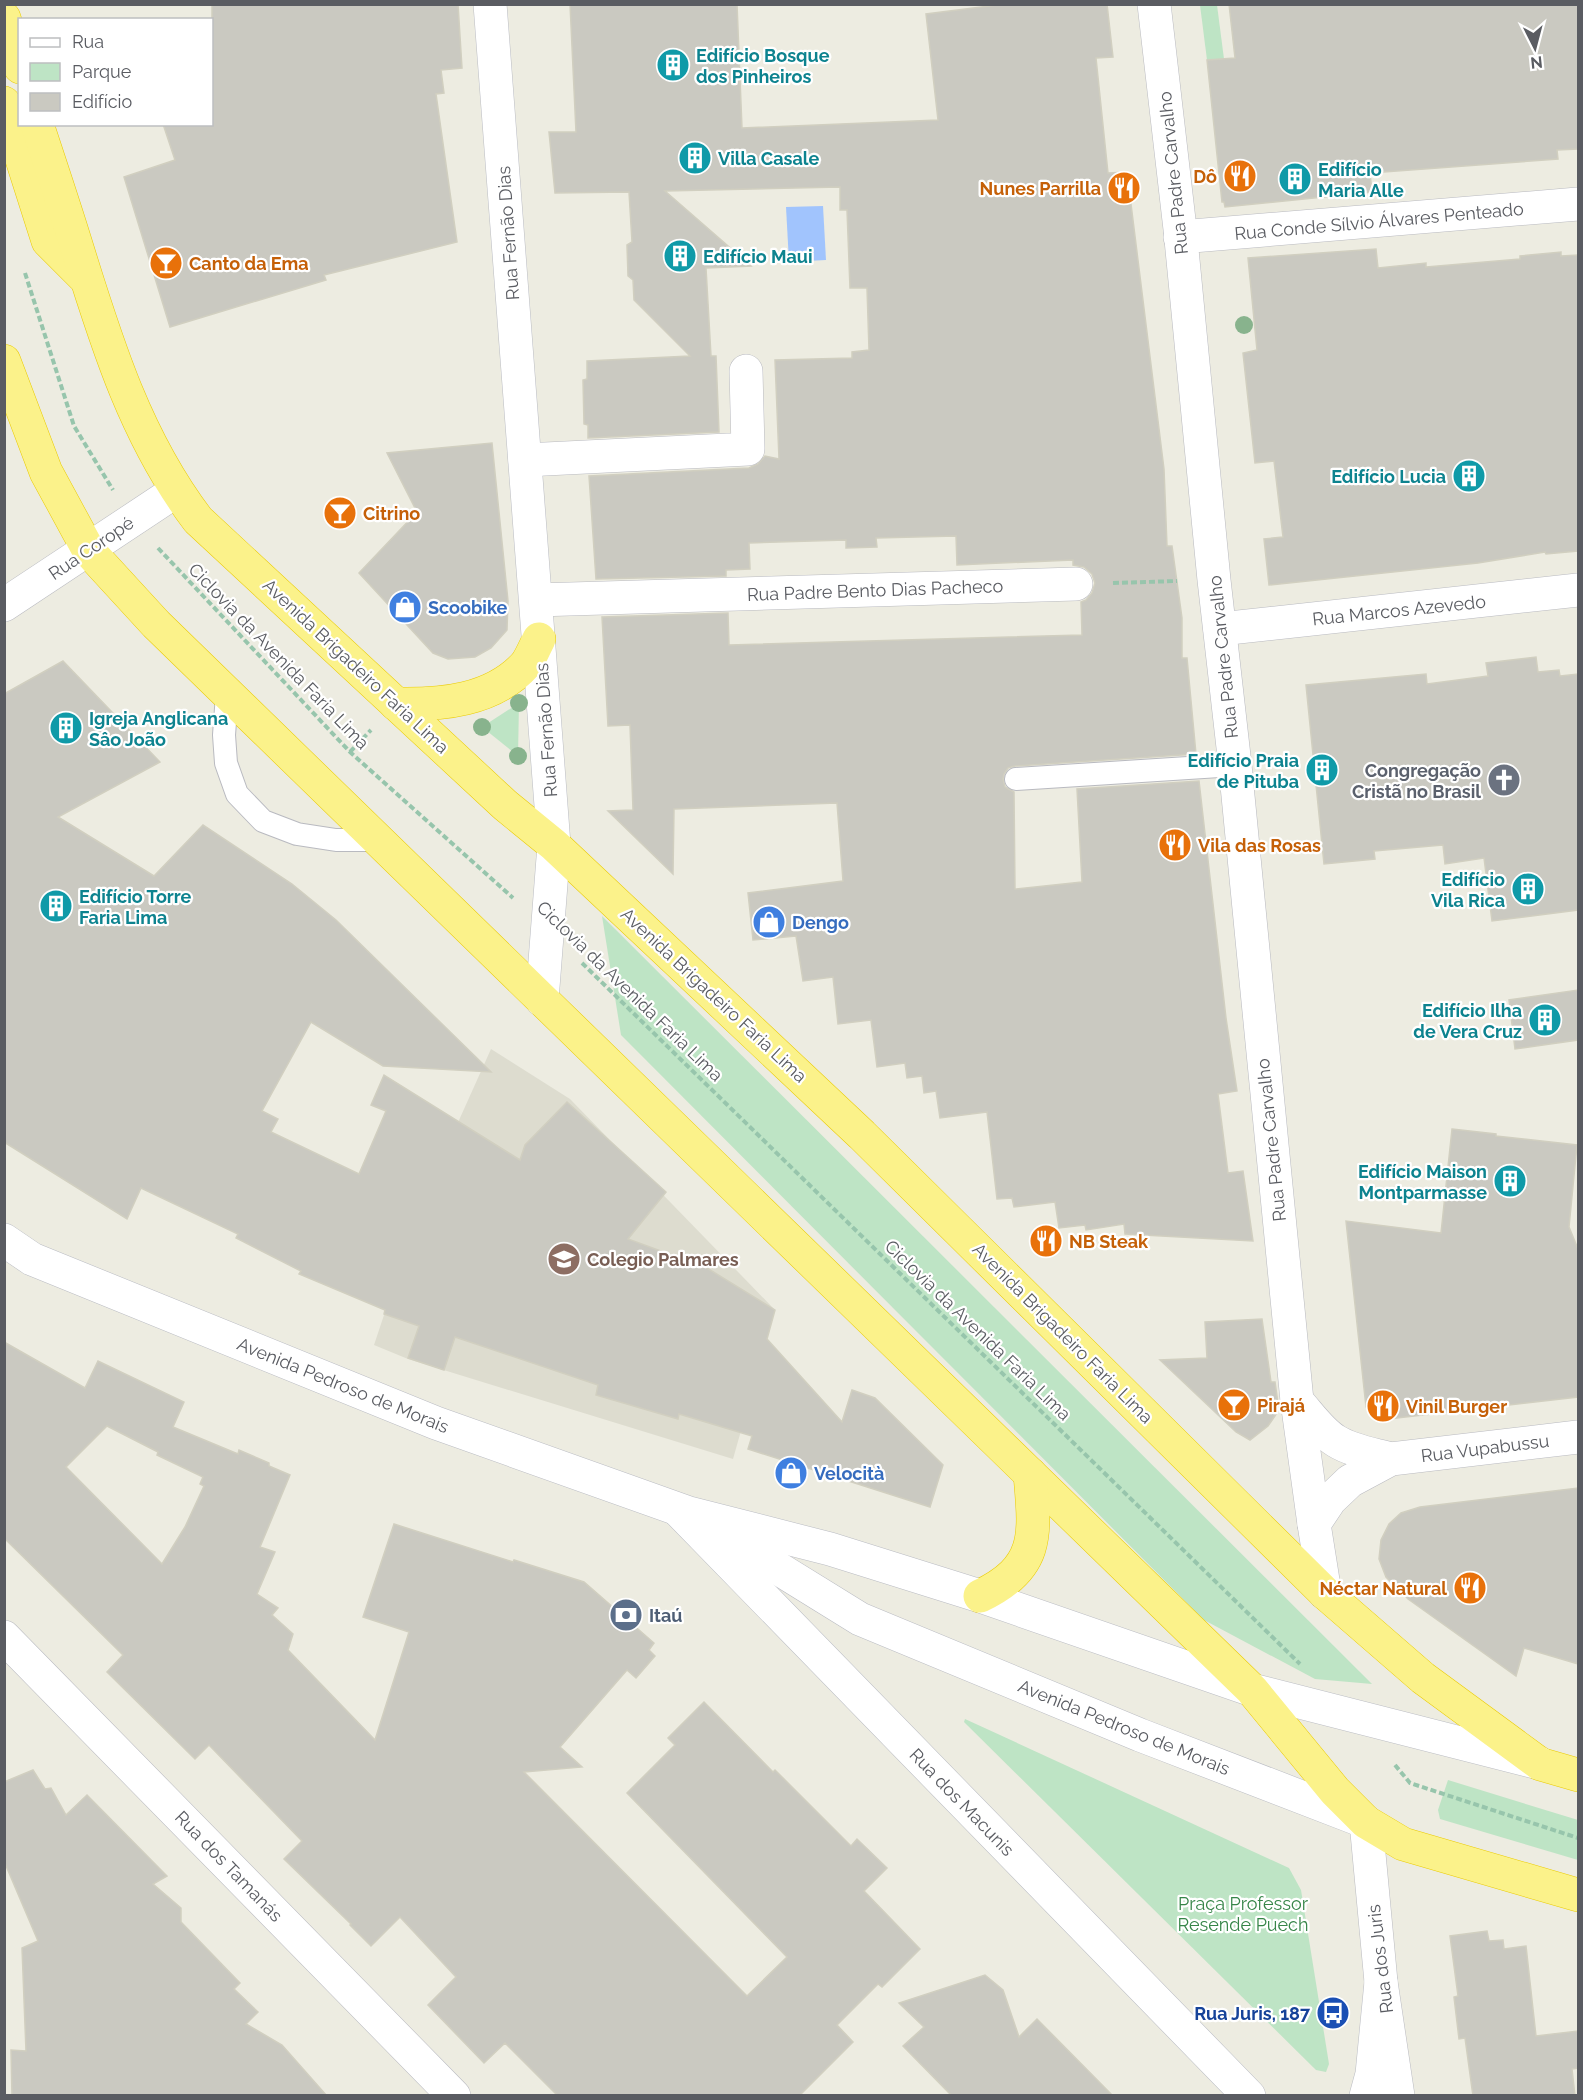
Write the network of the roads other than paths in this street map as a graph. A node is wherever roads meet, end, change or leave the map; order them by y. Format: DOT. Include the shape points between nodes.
graph roads {
  1 [pos="490,4"];
  2 [pos="1154,4"];
  3 [pos="4,18"];
  4 [pos="18,61"];
  5 [pos="4,103"];
  6 [pos="39,126"];
  7 [pos="1578,204"];
  8 [pos="1180,237"];
  9 [pos="86,279"];
  10 [pos="4,361"];
  11 [pos="746,371"];
  12 [pos="525,460"];
  13 [pos="176,491"];
  14 [pos="89,550"];
  15 [pos="1076,584"];
  16 [pos="1578,590"];
  17 [pos="12,591"];
  18 [pos="536,600"];
  19 [pos="1220,629"];
  20 [pos="539,639"];
  21 [pos="227,695"];
  22 [pos="396,704"];
  23 [pos="1235,765"];
  24 [pos="1016,779"];
  25 [pos="376,840"];
  26 [pos="554,845"];
  27 [pos="542,1000"];
  28 [pos="4,1240"];
  29 [pos="1297,1401"];
  30 [pos="1578,1437"];
  31 [pos="1391,1459"];
  32 [pos="1030,1474"];
  33 [pos="683,1510"];
  34 [pos="1314,1524"];
  35 [pos="1324,1593"];
  36 [pos="980,1596"];
  37 [pos="4,1637"];
  38 [pos="1252,1690"];
  39 [pos="1540,1764"];
  40 [pos="1578,1775"];
  41 [pos="1366,1822"];
  42 [pos="1578,1895"];
  43 [pos="1381,1982"];
  44 [pos="454,2096"];
  45 [pos="1249,2096"];
  46 [pos="1366,2096"];
  47 [pos="1398,2096"];
  1 -- 12 [label="street, Rua Fernão Dias"];
  2 -- 8 [label="street, Rua Padre Carvalho"];
  3 -- 4 [label="highway"];
  5 -- 9 [label="highway" via="48,241"];
  6 -- 9 [label="highway, Avenida Brigadeiro Faria Lima"];
  7 -- 8 [label="street, Rua Conde Sílvio Álvares Penteado"];
  8 -- 19 [label="street, Rua Padre Carvalho"];
  9 -- 13 [label="highway, Avenida Brigadeiro Faria Lima" via="139,424"];
  10 -- 14 [label="highway" via="46,472"];
  11 -- 12 [label="street" via="748,449"];
  12 -- 18 [label="street, Rua Fernão Dias"];
  13 -- 14 [label="street, Rua Coropé"];
  13 -- 22 [label="highway, Avenida Brigadeiro Faria Lima" via="198,520"];
  14 -- 17 [label="street, Rua Coropé"];
  14 -- 21 [label="highway"];
  15 -- 18 [label="street, Rua Padre Bento Dias Pacheco"];
  16 -- 19 [label="street, Rua Marcos Azevedo"];
  18 -- 20 [label="street, Rua Fernão Dias"];
  19 -- 23 [label="street, Rua Padre Carvalho"];
  20 -- 22 [label="highway" via="527,663 493,688 465,699"];
  20 -- 26 [label="street, Rua Fernão Dias"];
  21 -- 25 [label="highway"];
  21 -- 25 [label="lane" via="226,763 237,795 263,821 297,834 336,840"];
  22 -- 26 [label="highway, Avenida Brigadeiro Faria Lima"];
  23 -- 24 [label="lane"];
  23 -- 29 [label="street, Rua Padre Carvalho"];
  25 -- 27 [label="highway"];
  26 -- 27 [label="street, Rua Fernão Dias"];
  26 -- 35 [label="highway, Avenida Brigadeiro Faria Lima" via="862,1135"];
  27 -- 32 [label="highway"];
  28 -- 33 [label="street, Avenida Pedroso de Morais" via="32,1258 436,1423"];
  29 -- 31 [label="street, Rua Vupabussu" via="1338,1443"];
  29 -- 34 [label="street, Rua Padre Carvalho"];
  30 -- 31 [label="street, Rua Vupabussu"];
  31 -- 34 [label="street, Rua Vupabussu" via="1350,1481 1330,1500"];
  32 -- 36 [label="highway" via="1032,1542 1011,1577"];
  32 -- 38 [label="highway"];
  33 -- 36 [label="street, Avenida Pedroso de Morais" via="830,1549"];
  33 -- 41 [label="street, Avenida Pedroso de Morais" via="860,1619 1140,1735"];
  33 -- 45 [label="street, Rua dos Macunis"];
  34 -- 35 [label="street"];
  35 -- 39 [label="highway, Avenida Brigadeiro Faria Lima" via="1423,1678"];
  36 -- 38 [label="street, Avenida Pedroso de Morais"];
  37 -- 44 [label="street, Rua dos Tamanás"];
  38 -- 39 [label="street, Avenida Pedroso de Morais"];
  38 -- 41 [label="highway" via="1335,1791"];
  39 -- 40 [label="highway, Avenida Pedroso de Morais"];
  41 -- 42 [label="highway, Avenida Pedroso de Morais" via="1403,1844"];
  41 -- 43 [label="street, Rua dos Juris"];
  43 -- 46 [label="street"];
  43 -- 47 [label="street, Rua dos Juris"];
}
